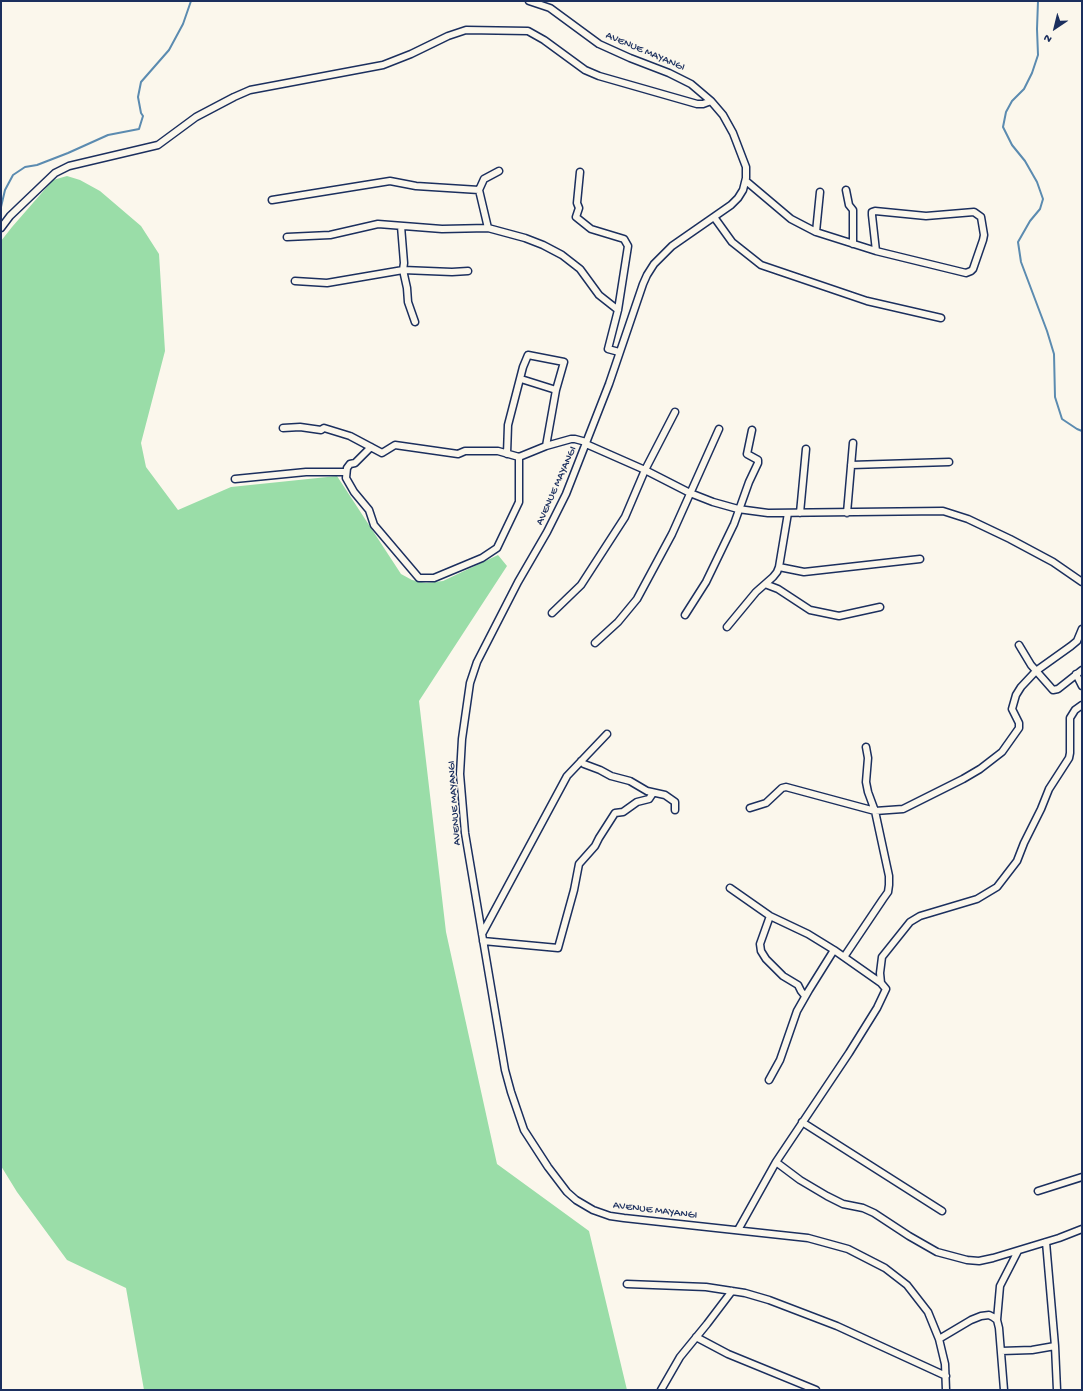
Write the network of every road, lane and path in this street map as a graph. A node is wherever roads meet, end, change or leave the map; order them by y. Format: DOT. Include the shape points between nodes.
graph roads {
  1 [pos="528,1"];
  2 [pos="543,3"];
  3 [pos="711,102"];
  4 [pos="499,172"];
  5 [pos="580,172"];
  6 [pos="746,181"];
  7 [pos="478,190"];
  8 [pos="846,190"];
  9 [pos="820,192"];
  10 [pos="272,200"];
  11 [pos="714,217"];
  12 [pos="401,226"];
  13 [pos="1,228"];
  14 [pos="488,228"];
  15 [pos="816,232"];
  16 [pos="288,238"];
  17 [pos="853,244"];
  18 [pos="876,251"];
  19 [pos="403,270"];
  20 [pos="468,271"];
  21 [pos="295,281"];
  22 [pos="618,310"];
  23 [pos="941,318"];
  24 [pos="415,322"];
  25 [pos="619,352"];
  26 [pos="521,379"];
  27 [pos="556,390"];
  28 [pos="675,412"];
  29 [pos="283,428"];
  30 [pos="719,429"];
  31 [pos="752,430"];
  32 [pos="586,443"];
  33 [pos="852,443"];
  34 [pos="546,446"];
  35 [pos="371,447"];
  36 [pos="806,449"];
  37 [pos="507,454"];
  38 [pos="519,458"];
  39 [pos="949,462"];
  40 [pos="851,465"];
  41 [pos="645,470"];
  42 [pos="346,472"];
  43 [pos="235,479"];
  44 [pos="690,493"];
  45 [pos="738,509"];
  46 [pos="847,512"];
  47 [pos="788,513"];
  48 [pos="800,513"];
  49 [pos="920,559"];
  50 [pos="779,567"];
  51 [pos="1082,582"];
  52 [pos="765,584"];
  53 [pos="880,607"];
  54 [pos="552,613"];
  55 [pos="685,615"];
  56 [pos="727,627"];
  57 [pos="1082,629"];
  58 [pos="595,643"];
  59 [pos="1019,646"];
  60 [pos="1082,670"];
  61 [pos="1036,671"];
  62 [pos="1076,674"];
  63 [pos="1082,686"];
  64 [pos="1082,705"];
  65 [pos="607,734"];
  66 [pos="866,747"];
  67 [pos="581,761"];
  68 [pos="653,793"];
  69 [pos="750,808"];
  70 [pos="675,810"];
  71 [pos="875,810"];
  72 [pos="730,888"];
  73 [pos="770,916"];
  74 [pos="483,937"];
  75 [pos="834,950"];
  76 [pos="844,957"];
  77 [pos="881,983"];
  78 [pos="805,996"];
  79 [pos="769,1080"];
  80 [pos="802,1122"];
  81 [pos="776,1162"];
  82 [pos="1082,1177"];
  83 [pos="1038,1191"];
  84 [pos="942,1211"];
  85 [pos="738,1230"];
  86 [pos="1082,1230"];
  87 [pos="1046,1242"];
  88 [pos="1018,1251"];
  89 [pos="627,1284"];
  90 [pos="732,1291"];
  91 [pos="997,1320"];
  92 [pos="696,1337"];
  93 [pos="939,1339"];
  94 [pos="1055,1346"];
  95 [pos="1001,1351"];
  96 [pos="946,1376"];
  97 [pos="661,1390"];
  98 [pos="816,1390"];
  99 [pos="946,1390"];
  100 [pos="1004,1390"];
  101 [pos="1057,1390"];
  1 -- 2 [label="street, AVENUE MAYANGI"];
  2 -- 3 [label="street, AVENUE MAYANGI" via="599,44 681,78"];
  3 -- 6 [label="street, AVENUE MAYANGI" via="723,115 733,133 746,167"];
  3 -- 13 [label="street" via="697,104 591,73 528,31 466,30 383,65 250,90 196,117 158,145 69,166 55,173"];
  4 -- 7 [label="street" via="484,179"];
  5 -- 22 [label="street" via="577,203 579,208 576,217 591,229 624,239 628,246"];
  6 -- 11 [label="street, AVENUE MAYANGI" via="743,190 731,206"];
  6 -- 15 [label="street" via="791,219"];
  7 -- 10 [label="street" via="416,186 390,181"];
  7 -- 14 [label="street"];
  8 -- 17 [label="street" via="848,205 853,210"];
  9 -- 15 [label="street"];
  11 -- 23 [label="street" via="732,242 762,265 867,302"];
  11 -- 25 [label="street, AVENUE MAYANGI" via="672,246 654,264 642,284"];
  12 -- 14 [label="street" via="442,229"];
  12 -- 16 [label="street" via="378,224 330,235"];
  12 -- 19 [label="street"];
  14 -- 22 [label="street" via="525,238 562,255 580,269 599,295"];
  15 -- 17 [label="street"];
  17 -- 18 [label="street"];
  18 -- 18 [label="street" via="966,273 973,269 983,240 981,217 974,212 926,216 875,211 872,215"];
  19 -- 20 [label="street"];
  19 -- 21 [label="street" via="326,283"];
  19 -- 24 [label="street" via="408,302"];
  22 -- 25 [label="street" via="608,349"];
  25 -- 32 [label="street, AVENUE MAYANGI"];
  26 -- 27 [label="street"];
  26 -- 27 [label="street" via="528,355 564,362"];
  26 -- 37 [label="street" via="508,425"];
  27 -- 34 [label="street"];
  28 -- 41 [label="street"];
  29 -- 35 [label="street" via="324,428 350,436"];
  30 -- 44 [label="street"];
  31 -- 45 [label="street" via="747,454 759,462"];
  32 -- 34 [label="street" via="575,439"];
  32 -- 41 [label="street"];
  32 -- 74 [label="street, AVENUE MAYANGI" via="555,518 507,602 477,662 470,683 460,774 465,833"];
  33 -- 40 [label="street"];
  34 -- 38 [label="street"];
  35 -- 37 [label="street" via="382,453 395,445 458,454 465,451 498,451"];
  35 -- 42 [label="street" via="355,464 350,464"];
  36 -- 48 [label="street"];
  37 -- 38 [label="street"];
  38 -- 42 [label="street" via="519,502 496,548 482,558 434,578 419,578 374,525 369,510 346,478"];
  39 -- 40 [label="street"];
  40 -- 46 [label="street"];
  41 -- 44 [label="street"];
  41 -- 54 [label="street" via="625,517 609,542 578,589"];
  42 -- 43 [label="street" via="306,472"];
  44 -- 45 [label="street"];
  44 -- 58 [label="street" via="672,534 635,602"];
  45 -- 47 [label="street"];
  45 -- 55 [label="street" via="734,524 706,582"];
  46 -- 48 [label="street"];
  46 -- 51 [label="street" via="943,511 968,519 1010,539 1053,562"];
  47 -- 48 [label="street"];
  47 -- 50 [label="street"];
  49 -- 50 [label="street" via="804,572"];
  50 -- 52 [label="street"];
  52 -- 53 [label="street" via="778,589 810,610 839,616"];
  52 -- 56 [label="street"];
  57 -- 61 [label="street" via="1077,641"];
  59 -- 61 [label="street"];
  60 -- 62 [label="street"];
  61 -- 62 [label="street" via="1055,690"];
  61 -- 71 [label="street" via="1016,695 1012,709 1019,728 996,758 963,779 903,809"];
  62 -- 63 [label="street"];
  64 -- 77 [label="street" via="1070,718 1069,758 1049,789 1017,861 997,887 977,899 920,916 910,922 882,957"];
  65 -- 67 [label="street"];
  66 -- 71 [label="street" via="866,782"];
  67 -- 68 [label="street"];
  67 -- 74 [label="street" via="567,776"];
  68 -- 70 [label="street" via="665,795 675,802"];
  68 -- 74 [label="street" via="648,799 637,802 623,812 615,813 595,846 579,864 558,948"];
  69 -- 71 [label="street" via="766,803 786,787"];
  71 -- 76 [label="street" via="889,876 888,892"];
  72 -- 73 [label="street"];
  73 -- 75 [label="street"];
  73 -- 78 [label="street" via="760,944 761,951 783,976 798,985"];
  74 -- 85 [label="street, AVENUE MAYANGI" via="505,1070 520,1120 535,1147 567,1192 593,1210 610,1216"];
  75 -- 76 [label="street"];
  75 -- 78 [label="street"];
  76 -- 77 [label="street"];
  77 -- 80 [label="street" via="886,991 877,1008"];
  78 -- 79 [label="street" via="780,1060"];
  80 -- 81 [label="street"];
  80 -- 84 [label="street"];
  81 -- 85 [label="street"];
  81 -- 88 [label="street" via="827,1196 843,1204 874,1213 937,1252 967,1260 978,1260"];
  82 -- 83 [label="street"];
  85 -- 93 [label="street, AVENUE MAYANGI" via="808,1238 848,1249 873,1261 899,1278 914,1292 928,1312"];
  86 -- 87 [label="street"];
  87 -- 88 [label="street"];
  87 -- 94 [label="street"];
  88 -- 91 [label="street" via="1000,1286"];
  89 -- 90 [label="street" via="706,1287"];
  90 -- 92 [label="street"];
  90 -- 96 [label="street" via="806,1313"];
  91 -- 93 [label="street" via="988,1315 981,1316"];
  91 -- 95 [label="street"];
  92 -- 97 [label="street" via="680,1357"];
  92 -- 98 [label="street" via="728,1354"];
  93 -- 96 [label="street, AVENUE MAYANGI"];
  94 -- 95 [label="street"];
  94 -- 101 [label="street"];
  95 -- 100 [label="street"];
  96 -- 99 [label="street, AVENUE MAYANGI"];
}
